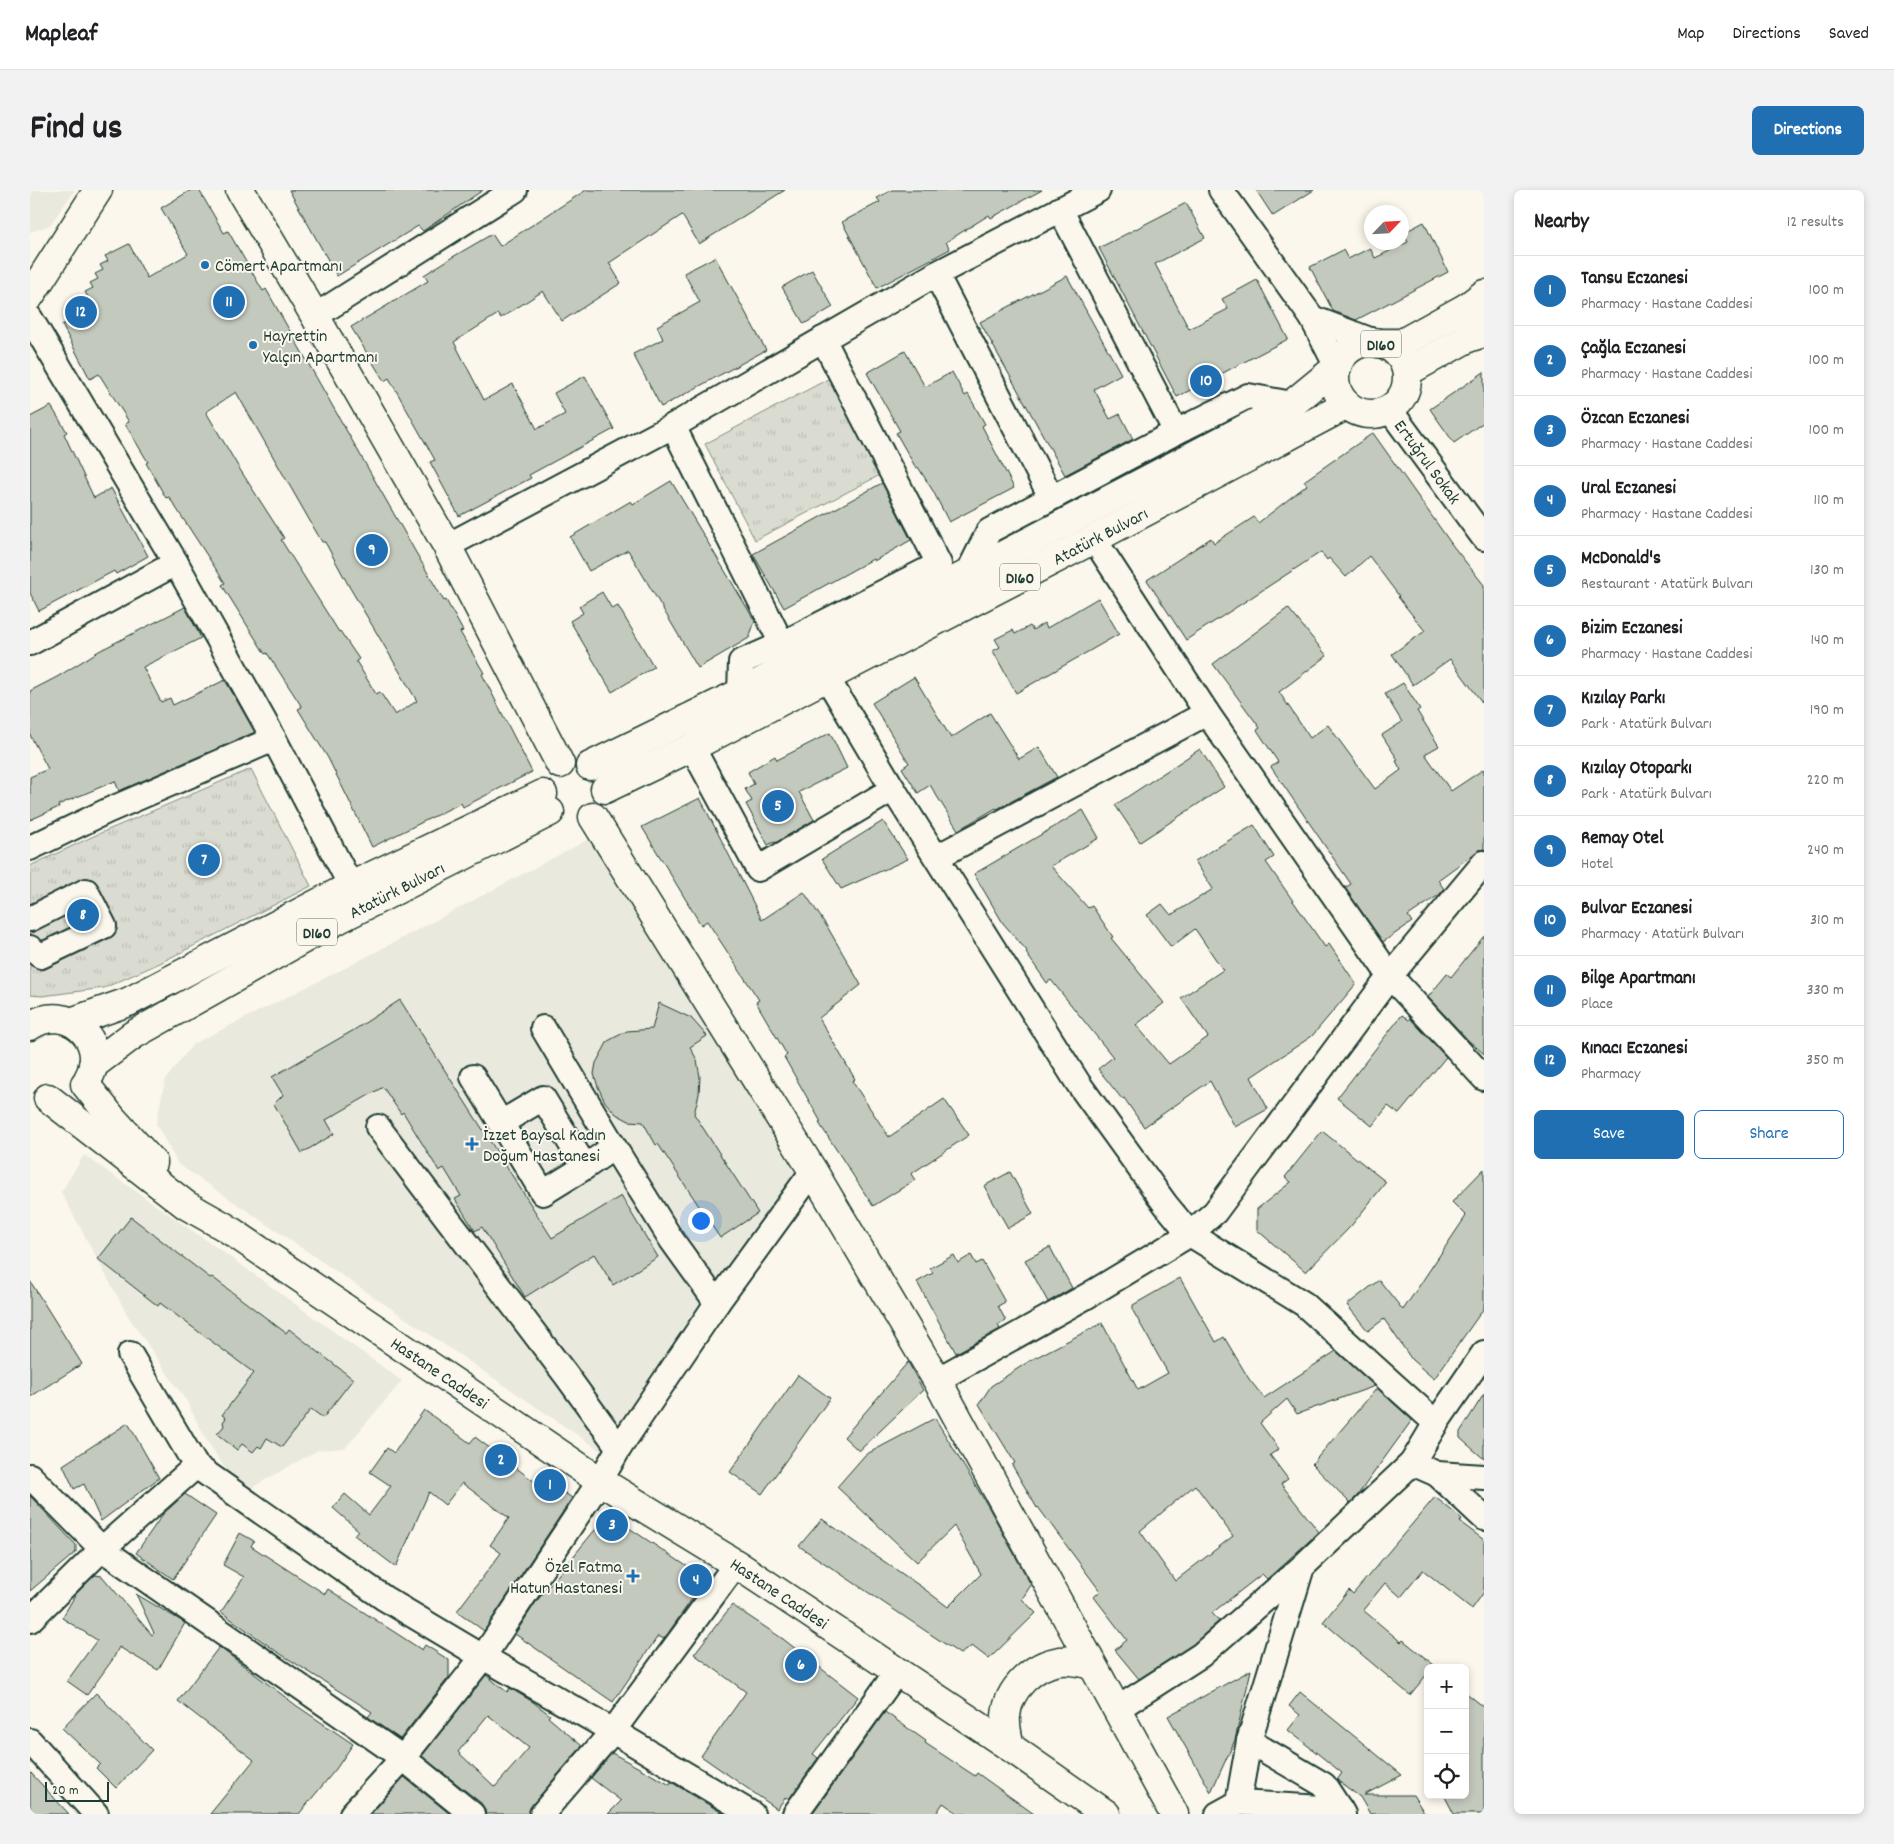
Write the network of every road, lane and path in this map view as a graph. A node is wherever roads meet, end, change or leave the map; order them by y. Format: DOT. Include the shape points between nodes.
graph roads {
  1 [pos="98,190"];
  2 [pos="240,190"];
  3 [pos="515,190"];
  4 [pos="1098,190"];
  5 [pos="1221,190"];
  6 [pos="1060,209"];
  7 [pos="936,274"];
  8 [pos="30,296"];
  9 [pos="315,316"];
  10 [pos="1479,316"];
  11 [pos="30,318"];
  12 [pos="1312,318"];
  13 [pos="823,339"];
  14 [pos="1378,343"];
  15 [pos="1337,367"];
  16 [pos="1407,372"];
  17 [pos="1292,404"];
  18 [pos="1347,405"];
  19 [pos="1390,410"];
  20 [pos="673,426"];
  21 [pos="1176,432"];
  22 [pos="1052,497"];
  23 [pos="1484,538"];
  24 [pos="1094,539"];
  25 [pos="447,546"];
  26 [pos="176,563"];
  27 [pos="967,575"];
  28 [pos="30,643"];
  29 [pos="782,644"];
  30 [pos="826,676"];
  31 [pos="740,693"];
  32 [pos="1207,713"];
  33 [pos="274,739"];
  34 [pos="692,746"];
  35 [pos="560,764"];
  36 [pos="590,766"];
  37 [pos="605,789"];
  38 [pos="893,789"];
  39 [pos="546,803"];
  40 [pos="593,817"];
  41 [pos="30,848"];
  42 [pos="937,857"];
  43 [pos="1484,863"];
  44 [pos="351,886"];
  45 [pos="30,919"];
  46 [pos="30,948"];
  47 [pos="1390,976"];
  48 [pos="71,1022"];
  49 [pos="30,1026"];
  50 [pos="543,1028"];
  51 [pos="89,1075"];
  52 [pos="473,1077"];
  53 [pos="1484,1078"];
  54 [pos="39,1095"];
  55 [pos="501,1123"];
  56 [pos="378,1127"];
  57 [pos="614,1148"];
  58 [pos="585,1167"];
  59 [pos="813,1171"];
  60 [pos="225,1228"];
  61 [pos="1190,1234"];
  62 [pos="717,1303"];
  63 [pos="1484,1353"];
  64 [pos="130,1354"];
  65 [pos="937,1380"];
  66 [pos="1436,1423"];
  67 [pos="619,1448"];
  68 [pos="1412,1463"];
  69 [pos="196,1466"];
  70 [pos="1437,1474"];
  71 [pos="30,1476"];
  72 [pos="1484,1477"];
  73 [pos="600,1481"];
  74 [pos="1484,1518"];
  75 [pos="102,1548"];
  76 [pos="736,1564"];
  77 [pos="1302,1567"];
  78 [pos="30,1620"];
  79 [pos="483,1657"];
  80 [pos="1091,1665"];
  81 [pos="896,1673"];
  82 [pos="1117,1708"];
  83 [pos="613,1731"];
  84 [pos="30,1741"];
  85 [pos="1249,1741"];
  86 [pos="1010,1747"];
  87 [pos="403,1758"];
  88 [pos="1228,1809"];
  89 [pos="1342,1811"];
  90 [pos="96,1814"];
  91 [pos="352,1814"];
  92 [pos="472,1814"];
  93 [pos="542,1814"];
  94 [pos="752,1814"];
  95 [pos="796,1814"];
  96 [pos="1106,1814"];
  97 [pos="1174,1814"];
  1 -- 8 [label="main road"];
  2 -- 9 [label="main road"];
  3 -- 9 [label="street"];
  4 -- 6 [label="street"];
  5 -- 12 [label="street"];
  6 -- 7 [label="street"];
  6 -- 21 [label="street"];
  7 -- 13 [label="street"];
  7 -- 22 [label="street"];
  9 -- 25 [label="main road"];
  10 -- 14 [label="main road, D160" via="1402,343"];
  10 -- 16 [label="main road, D160"];
  11 -- 26 [label="street"];
  12 -- 14 [label="street"];
  12 -- 15 [label="street"];
  13 -- 20 [label="street"];
  13 -- 29 [label="street" via="939,564"];
  14 -- 15 [label="main road, D160" via="1362,343 1351,348"];
  14 -- 16 [label="main road, D160" via="1395,351"];
  15 -- 17 [label="main road, Atatürk Bulvarı / D160"];
  15 -- 18 [label="main road, D160" via="1337,390"];
  16 -- 19 [label="main road, D160" via="1404,396"];
  17 -- 21 [label="street" via="1248,396"];
  17 -- 27 [label="main road, Atatürk Bulvarı / D160"];
  18 -- 19 [label="main road" via="1362,414 1374,415"];
  18 -- 24 [label="main road, Atatürk Bulvarı / D160"];
  19 -- 23 [label="street, Ertuğrul Sokak"];
  20 -- 25 [label="street"];
  20 -- 29 [label="street"];
  21 -- 22 [label="street"];
  22 -- 27 [label="street" via="989,531"];
  24 -- 30 [label="main road, Atatürk Bulvarı / D160"];
  24 -- 32 [label="street"];
  25 -- 35 [label="main road"];
  26 -- 28 [label="street"];
  26 -- 33 [label="street"];
  27 -- 31 [label="main road, Atatürk Bulvarı / D160"];
  29 -- 31 [label="street" via="741,662"];
  30 -- 34 [label="main road, Atatürk Bulvarı / D160"];
  30 -- 38 [label="street"];
  31 -- 36 [label="main road, Atatürk Bulvarı"];
  32 -- 42 [label="street"];
  32 -- 47 [label="street"];
  33 -- 41 [label="street"];
  33 -- 44 [label="street"];
  34 -- 37 [label="main road, Atatürk Bulvarı"];
  34 -- 38 [label="street" via="758,869"];
  35 -- 36 [label="main road" via="574,761"];
  35 -- 39 [label="main road" via="548,774 544,784"];
  36 -- 37 [label="main road" via="601,775"];
  37 -- 40 [label="main road" via="603,806"];
  38 -- 42 [label="street"];
  39 -- 40 [label="main road" via="558,819 567,823 577,824"];
  39 -- 44 [label="main road, Atatürk Bulvarı"];
  39 -- 51 [label="main road, Atatürk Bulvarı / D160" via="133,1035"];
  40 -- 59 [label="main road"];
  42 -- 61 [label="street" via="1078,1083 1166,1206"];
  43 -- 47 [label="street"];
  44 -- 48 [label="main road, Atatürk Bulvarı / D160" via="128,1002"];
  45 -- 46 [label="street" via="86,891 104,926 41,956"];
  47 -- 53 [label="street"];
  47 -- 61 [label="street" via="1215,1212"];
  48 -- 49 [label="main road, D160" via="48,1018"];
  48 -- 51 [label="main road" via="89,1038 93,1050"];
  50 -- 57 [label="street"];
  51 -- 54 [label="main road, D160" via="77,1092 66,1097"];
  51 -- 60 [label="main road, Hastane Caddesi" via="145,1155"];
  52 -- 55 [label="street"];
  54 -- 60 [label="main road, Hastane Caddesi" via="186,1205"];
  55 -- 58 [label="street" via="543,1098"];
  55 -- 58 [label="street" via="543,1193"];
  56 -- 67 [label="street"];
  57 -- 58 [label="street"];
  57 -- 62 [label="street" via="671,1239"];
  59 -- 62 [label="street"];
  59 -- 65 [label="main road"];
  60 -- 73 [label="main road, Hastane Caddesi"];
  61 -- 65 [label="street"];
  61 -- 66 [label="street" via="1304,1304"];
  62 -- 67 [label="street"];
  63 -- 66 [label="street"];
  64 -- 69 [label="street"];
  65 -- 80 [label="main road"];
  66 -- 68 [label="street"];
  67 -- 73 [label="street"];
  68 -- 70 [label="street"];
  68 -- 77 [label="street"];
  69 -- 75 [label="street"];
  69 -- 79 [label="street" via="384,1598"];
  70 -- 72 [label="street"];
  70 -- 74 [label="street"];
  71 -- 75 [label="street"];
  73 -- 76 [label="main road, Hastane Caddesi"];
  73 -- 79 [label="street"];
  75 -- 78 [label="street"];
  75 -- 87 [label="street"];
  76 -- 81 [label="main road, Hastane Caddesi"];
  76 -- 83 [label="street"];
  77 -- 82 [label="street" via="1200,1655"];
  77 -- 85 [label="street"];
  79 -- 83 [label="street"];
  79 -- 87 [label="street"];
  80 -- 82 [label="main road"];
  80 -- 86 [label="main road" via="1076,1661 1047,1664 1032,1672 1019,1685 1006,1714"];
  81 -- 86 [label="main road, Hastane Caddesi"];
  81 -- 95 [label="street"];
  82 -- 97 [label="main road"];
  83 -- 93 [label="street"];
  83 -- 94 [label="street"];
  84 -- 90 [label="street"];
  85 -- 88 [label="street"];
  85 -- 89 [label="street" via="1324,1785"];
  86 -- 96 [label="main road, Hastane Caddesi"];
  87 -- 91 [label="street"];
  87 -- 92 [label="street"];
  88 -- 89 [label="street"];
}
